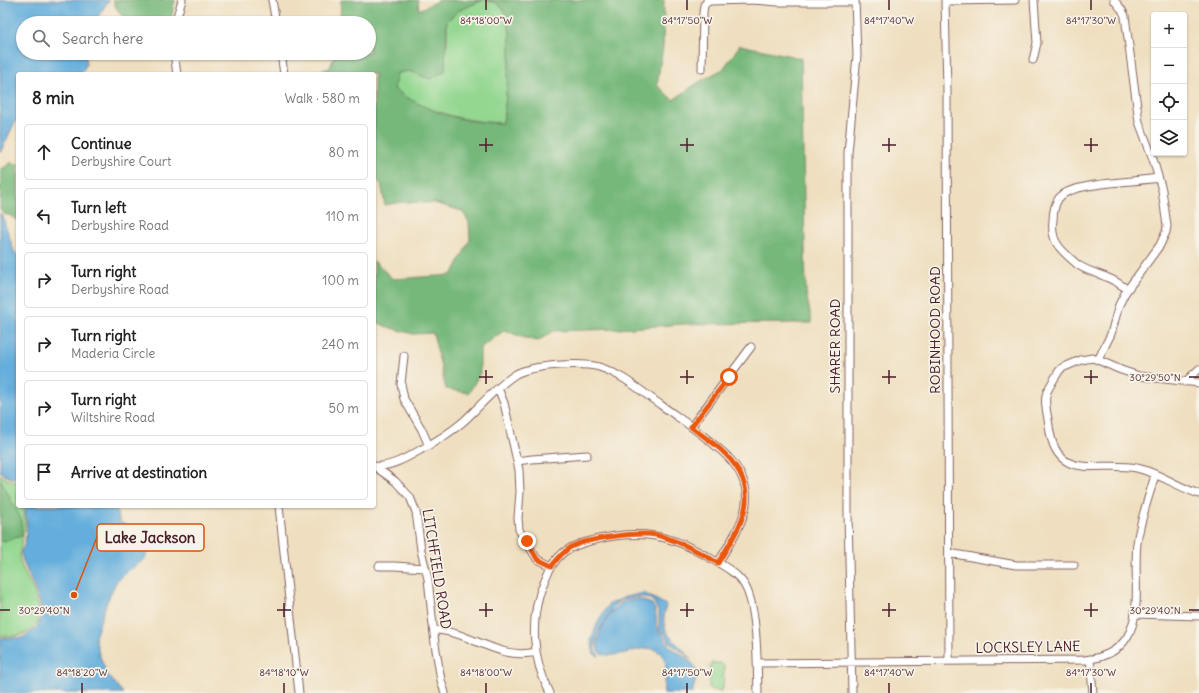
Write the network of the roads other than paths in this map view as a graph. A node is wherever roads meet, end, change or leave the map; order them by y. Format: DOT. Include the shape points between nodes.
graph roads {
  1 [pos="182,0"];
  2 [pos="272,0"];
  3 [pos="1015,0"];
  4 [pos="1034,0"];
  5 [pos="1114,0"];
  6 [pos="708,1"];
  7 [pos="855,1"];
  8 [pos="945,1"];
  9 [pos="178,16"];
  10 [pos="275,16"];
  11 [pos="175,60"];
  12 [pos="281,60"];
  13 [pos="1033,60"];
  14 [pos="702,69"];
  15 [pos="177,72"];
  16 [pos="284,72"];
  17 [pos="1158,178"];
  18 [pos="1127,289"];
  19 [pos="751,347"];
  20 [pos="404,356"];
  21 [pos="1098,360"];
  22 [pos="1199,369"];
  23 [pos="1185,382"];
  24 [pos="1199,383"];
  25 [pos="498,388"];
  26 [pos="691,427"];
  27 [pos="429,446"];
  28 [pos="587,455"];
  29 [pos="517,461"];
  30 [pos="376,466"];
  31 [pos="376,467"];
  32 [pos="1156,475"];
  33 [pos="1199,494"];
  34 [pos="279,508"];
  35 [pos="949,553"];
  36 [pos="718,563"];
  37 [pos="1074,565"];
  38 [pos="379,566"];
  39 [pos="552,566"];
  40 [pos="425,568"];
  41 [pos="1136,614"];
  42 [pos="1199,616"];
  43 [pos="434,630"];
  44 [pos="536,652"];
  45 [pos="1090,659"];
  46 [pos="949,661"];
  47 [pos="851,662"];
  48 [pos="757,663"];
  49 [pos="298,693"];
  50 [pos="445,693"];
  51 [pos="550,693"];
  52 [pos="758,693"];
  53 [pos="852,693"];
  54 [pos="1093,693"];
  1 -- 9 [label="street"];
  2 -- 10 [label="street"];
  3 -- 8 [label="street"];
  4 -- 13 [label="street" via="1038,44"];
  5 -- 17 [label="street" via="1125,16 1139,122"];
  6 -- 7 [label="street"];
  6 -- 14 [label="street" via="704,5 703,13"];
  7 -- 47 [label="street, SHARER ROAD" via="856,69 848,153 848,513"];
  8 -- 35 [label="street, ROBINHOOD ROAD"];
  11 -- 15 [label="street"];
  12 -- 16 [label="street"];
  17 -- 18 [label="street" via="1167,218 1166,232 1160,245"];
  17 -- 18 [label="street" via="1112,182 1066,193 1060,198 1054,210 1053,236 1063,251 1080,266"];
  18 -- 21 [label="street" via="1119,305 1111,334"];
  19 -- 26 [label="street"];
  20 -- 27 [label="street" via="401,384 404,399"];
  21 -- 23 [label="street" via="1139,376"];
  21 -- 32 [label="street" via="1087,358 1065,365 1047,392 1046,402 1055,450 1065,461 1081,466 1138,468"];
  22 -- 23 [label="street"];
  23 -- 24 [label="street"];
  25 -- 26 [label="street" via="524,370 569,365 592,366 608,370 624,379"];
  25 -- 27 [label="street" via="463,422"];
  25 -- 29 [label="street" via="504,403"];
  26 -- 36 [label="street" via="720,449 735,465 747,490 742,520"];
  27 -- 30 [label="street" via="386,466"];
  28 -- 29 [label="street"];
  29 -- 39 [label="street" via="520,478 519,530 537,559"];
  31 -- 40 [label="street, LITCHFIELD ROAD" via="395,481 412,501"];
  32 -- 33 [label="street"];
  32 -- 41 [label="street, LOCKSLEY LANE" via="1137,545"];
  34 -- 49 [label="street"];
  35 -- 37 [label="street" via="1016,565"];
  35 -- 46 [label="street, ROBINHOOD ROAD"];
  36 -- 39 [label="street" via="676,541 642,534 575,545 563,552"];
  36 -- 48 [label="street" via="740,579 749,595"];
  38 -- 40 [label="street"];
  39 -- 44 [label="street" via="535,611"];
  40 -- 43 [label="street, LITCHFIELD ROAD"];
  41 -- 42 [label="street"];
  41 -- 45 [label="street, LOCKSLEY LANE" via="1130,633 1122,644 1108,653"];
  43 -- 44 [label="street" via="454,632 509,653 521,655"];
  43 -- 50 [label="street, LITCHFIELD ROAD"];
  44 -- 51 [label="street"];
  45 -- 46 [label="street, LOCKSLEY LANE"];
  45 -- 54 [label="street"];
  46 -- 47 [label="street, LOCKSLEY LANE"];
  47 -- 48 [label="street, LOCKSLEY LANE"];
  47 -- 53 [label="street, SHARER ROAD"];
  48 -- 52 [label="street"];
}
